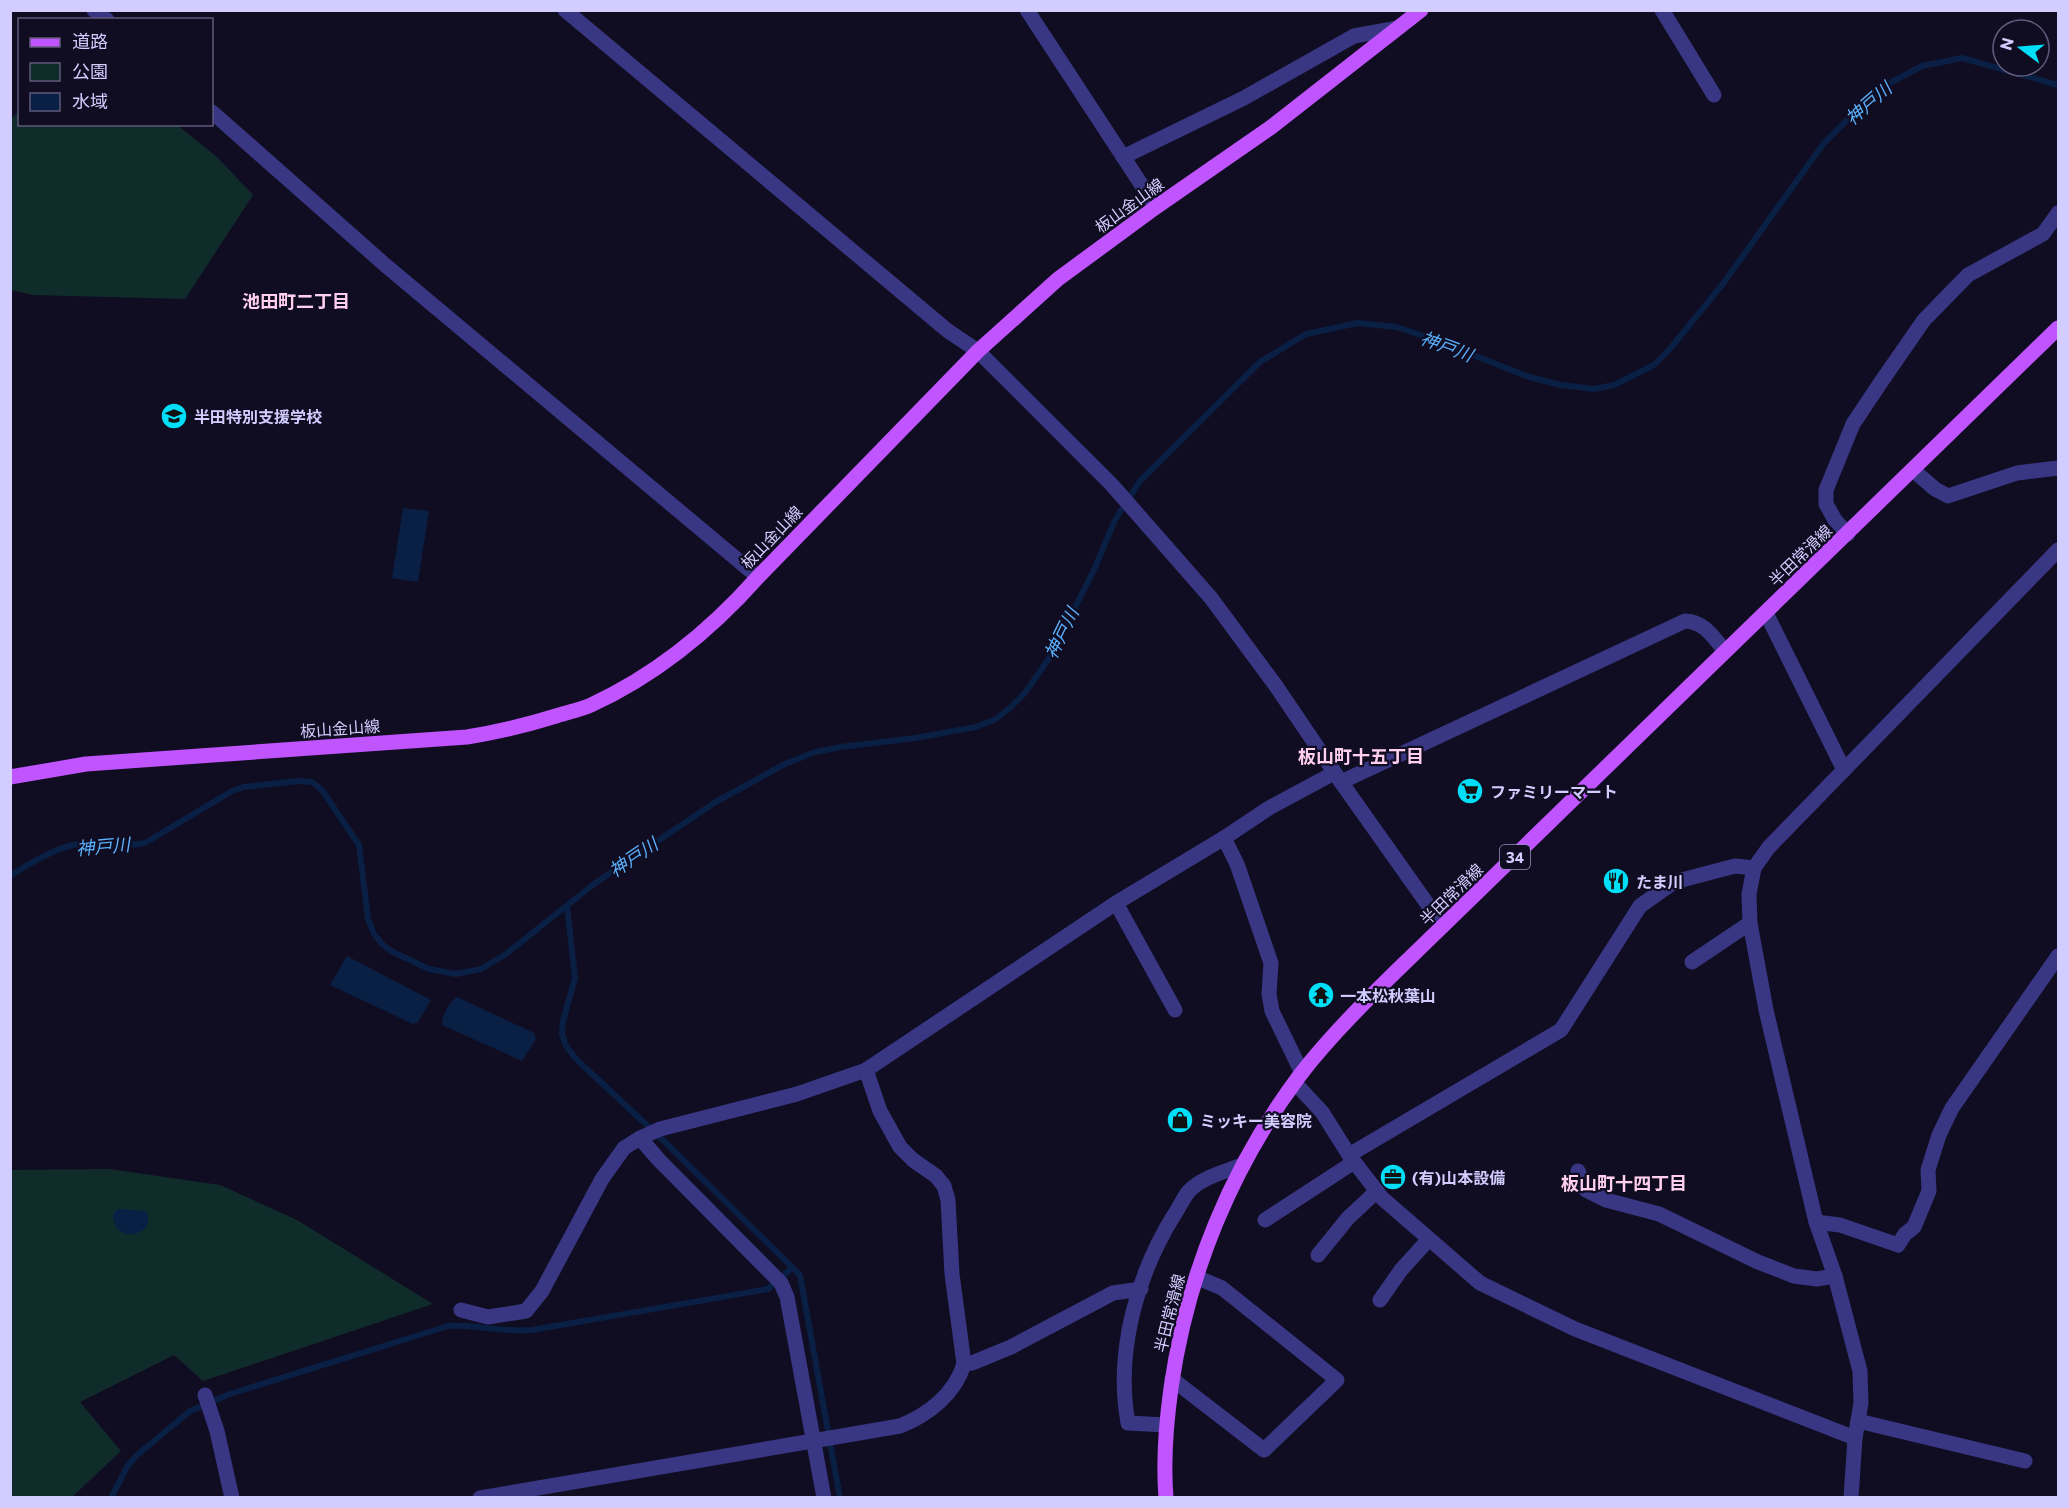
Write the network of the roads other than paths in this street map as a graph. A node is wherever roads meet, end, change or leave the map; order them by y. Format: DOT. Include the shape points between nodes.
graph roads {
  1 [pos="565,10"];
  2 [pos="1027,10"];
  3 [pos="1421,10"];
  4 [pos="1662,10"];
  5 [pos="1398,28"];
  6 [pos="1714,95"];
  7 [pos="213,113"];
  8 [pos="1123,157"];
  9 [pos="1156,207"];
  10 [pos="2058,213"];
  11 [pos="2058,328"];
  12 [pos="978,351"];
  13 [pos="2058,468"];
  14 [pos="1913,470"];
  15 [pos="1848,534"];
  16 [pos="2058,550"];
  17 [pos="758,577"];
  18 [pos="1766,613"];
  19 [pos="1725,651"];
  20 [pos="1844,770"];
  21 [pos="10,777"];
  22 [pos="1338,777"];
  23 [pos="1224,838"];
  24 [pos="1754,868"];
  25 [pos="1116,903"];
  26 [pos="1750,924"];
  27 [pos="1443,926"];
  28 [pos="2058,956"];
  29 [pos="1692,962"];
  30 [pos="1175,1010"];
  31 [pos="866,1070"];
  32 [pos="1298,1078"];
  33 [pos="640,1138"];
  34 [pos="1352,1158"];
  35 [pos="1242,1165"];
  36 [pos="1578,1171"];
  37 [pos="1377,1191"];
  38 [pos="1265,1220"];
  39 [pos="1816,1222"];
  40 [pos="1429,1239"];
  41 [pos="1318,1255"];
  42 [pos="1834,1276"];
  43 [pos="1196,1277"];
  44 [pos="1141,1289"];
  45 [pos="1380,1300"];
  46 [pos="461,1310"];
  47 [pos="964,1364"];
  48 [pos="1173,1379"];
  49 [pos="205,1395"];
  50 [pos="1858,1421"];
  51 [pos="1166,1425"];
  52 [pos="1855,1438"];
  53 [pos="824,1439"];
  54 [pos="2025,1461"];
  55 [pos="232,1497"];
  56 [pos="480,1497"];
  57 [pos="824,1497"];
  58 [pos="1166,1497"];
  59 [pos="1851,1497"];
  1 -- 12 [label="street" via="948,331"];
  2 -- 8 [label="street"];
  3 -- 5 [label="main road, 板山金山線"];
  4 -- 6 [label="street"];
  5 -- 8 [label="street" via="1354,36 1244,98"];
  5 -- 9 [label="main road, 板山金山線" via="1270,128"];
  7 -- 17 [label="street" via="384,264"];
  8 -- 9 [label="street"];
  9 -- 12 [label="main road, 板山金山線" via="1058,279"];
  10 -- 15 [label="street" via="2043,234 1968,274 1924,320 1875,390 1853,424 1826,490 1826,504"];
  11 -- 14 [label="main road, 半田常滑線 / 34"];
  12 -- 17 [label="main road, 板山金山線"];
  12 -- 22 [label="street" via="1116,489 1211,598"];
  13 -- 14 [label="street" via="2017,473 1948,496"];
  14 -- 15 [label="main road, 半田常滑線 / 34"];
  15 -- 18 [label="main road, 半田常滑線 / 34"];
  16 -- 20 [label="street"];
  17 -- 21 [label="main road, 板山金山線" via="729,610 688,645 632,684 590,705 512,729 412,742 86,764"];
  18 -- 19 [label="main road, 半田常滑線 / 34"];
  18 -- 20 [label="street"];
  19 -- 22 [label="street" via="1705,627 1685,621"];
  19 -- 27 [label="main road, 半田常滑線 / 34"];
  20 -- 24 [label="street" via="1768,848"];
  22 -- 23 [label="street" via="1269,808"];
  22 -- 27 [label="street"];
  23 -- 25 [label="street"];
  23 -- 32 [label="street" via="1237,864 1271,963 1272,1011"];
  24 -- 26 [label="street" via="1749,894"];
  24 -- 34 [label="street" via="1735,866 1674,882 1654,894 1640,906 1561,1030"];
  25 -- 30 [label="street"];
  25 -- 31 [label="street"];
  26 -- 29 [label="street"];
  26 -- 39 [label="street"];
  27 -- 32 [label="main road, 半田常滑線 / 34" via="1358,1010"];
  28 -- 39 [label="street" via="1952,1108 1928,1170 1929,1191 1914,1227 1898,1245 1840,1225"];
  31 -- 33 [label="street" via="797,1094 660,1129"];
  31 -- 47 [label="street" via="880,1111 900,1147 944,1186"];
  32 -- 34 [label="street"];
  32 -- 35 [label="main road, 半田常滑線 / 34"];
  33 -- 46 [label="street" via="624,1148 602,1179 542,1291 525,1311 488,1317"];
  33 -- 53 [label="street" via="781,1283"];
  34 -- 37 [label="street"];
  34 -- 38 [label="street"];
  35 -- 43 [label="main road, 半田常滑線 / 34" via="1215,1222"];
  35 -- 44 [label="street" via="1206,1179 1189,1191 1164,1232"];
  36 -- 42 [label="street" via="1586,1190 1606,1200 1659,1214 1794,1276 1817,1280"];
  37 -- 40 [label="street"];
  37 -- 41 [label="street" via="1348,1218"];
  39 -- 42 [label="street"];
  40 -- 45 [label="street"];
  40 -- 52 [label="street" via="1480,1283 1575,1329"];
  42 -- 50 [label="street" via="1860,1371"];
  43 -- 48 [label="main road, 半田常滑線 / 34"];
  43 -- 48 [label="street" via="1222,1288 1337,1380 1264,1450"];
  44 -- 47 [label="street" via="1113,1293 1011,1347"];
  44 -- 51 [label="street" via="1125,1358 1128,1423"];
  47 -- 53 [label="street" via="953,1389 916,1419 900,1426"];
  48 -- 51 [label="main road, 半田常滑線 / 34"];
  49 -- 55 [label="street" via="218,1431"];
  50 -- 52 [label="street"];
  50 -- 54 [label="street"];
  51 -- 58 [label="main road, 半田常滑線 / 34"];
  52 -- 59 [label="street"];
  53 -- 56 [label="street"];
  53 -- 57 [label="street"];
}
